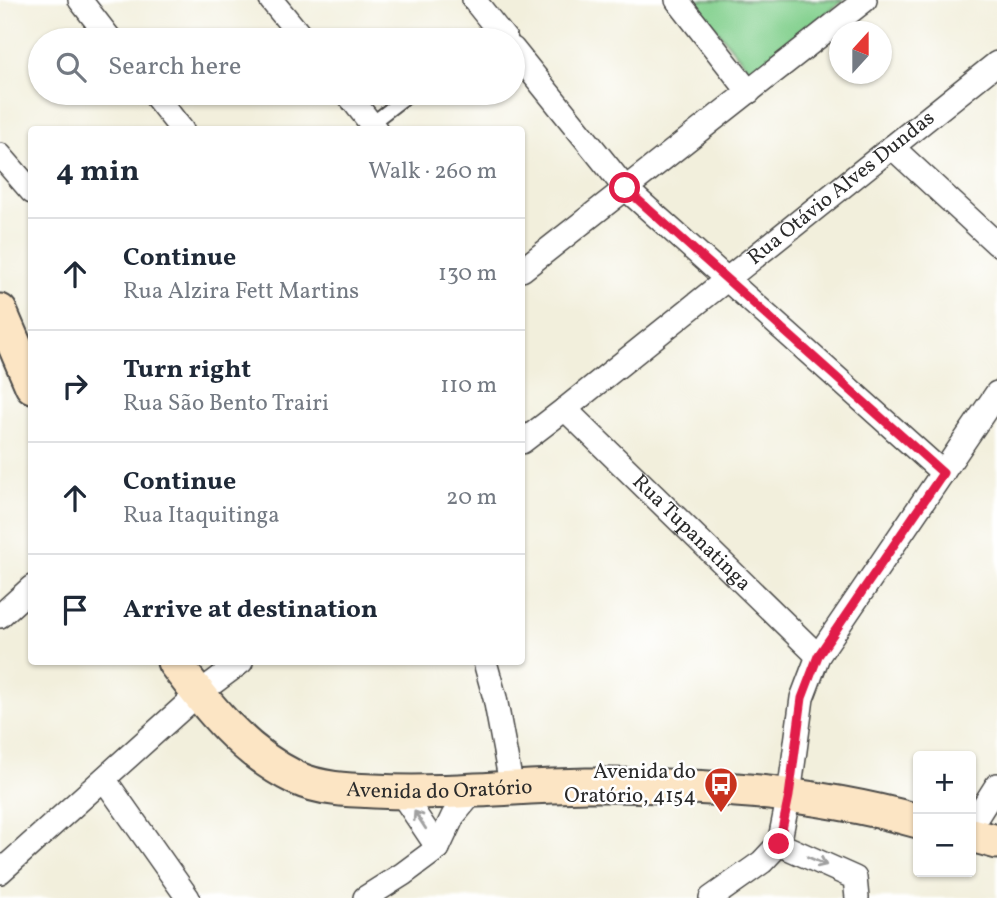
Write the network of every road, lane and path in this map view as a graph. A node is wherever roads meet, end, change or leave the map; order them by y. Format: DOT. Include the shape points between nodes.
graph roads {
  1 [pos="80,0"];
  2 [pos="271,0"];
  3 [pos="474,0"];
  4 [pos="677,0"];
  5 [pos="865,0"];
  6 [pos="102,28"];
  7 [pos="294,28"];
  8 [pos="489,28"];
  9 [pos="997,63"];
  10 [pos="525,64"];
  11 [pos="749,92"];
  12 [pos="162,105"];
  13 [pos="357,105"];
  14 [pos="398,105"];
  15 [pos="179,126"];
  16 [pos="374,126"];
  17 [pos="892,147"];
  18 [pos="0,155"];
  19 [pos="28,187"];
  20 [pos="625,188"];
  21 [pos="997,244"];
  22 [pos="525,268"];
  23 [pos="727,280"];
  24 [pos="0,313"];
  25 [pos="28,377"];
  26 [pos="997,393"];
  27 [pos="565,409"];
  28 [pos="525,440"];
  29 [pos="943,473"];
  30 [pos="28,591"];
  31 [pos="0,616"];
  32 [pos="818,656"];
  33 [pos="176,665"];
  34 [pos="237,665"];
  35 [pos="486,665"];
  36 [pos="198,694"];
  37 [pos="104,779"];
  38 [pos="997,785"];
  39 [pos="512,789"];
  40 [pos="474,791"];
  41 [pos="401,793"];
  42 [pos="789,796"];
  43 [pos="976,818"];
  44 [pos="913,820"];
  45 [pos="976,836"];
  46 [pos="997,842"];
  47 [pos="779,844"];
  48 [pos="438,848"];
  49 [pos="0,872"];
  50 [pos="188,898"];
  51 [pos="365,898"];
  52 [pos="711,898"];
  53 [pos="857,898"];
  1 -- 6 [label="street"];
  2 -- 7 [label="street"];
  3 -- 8 [label="street"];
  4 -- 11 [label="street"];
  5 -- 11 [label="street"];
  9 -- 17 [label="street, Rua Otávio Alves Dundas"];
  10 -- 20 [label="street"];
  11 -- 20 [label="street"];
  12 -- 15 [label="street"];
  13 -- 16 [label="street"];
  14 -- 16 [label="lane"];
  17 -- 21 [label="street"];
  17 -- 23 [label="street, Rua Otávio Alves Dundas"];
  18 -- 19 [label="street"];
  20 -- 22 [label="street"];
  20 -- 23 [label="street"];
  23 -- 27 [label="street, Rua Otávio Alves Dundas"];
  23 -- 29 [label="street"];
  24 -- 25 [label="main road"];
  26 -- 29 [label="street"];
  27 -- 28 [label="street, Rua Otávio Alves Dundas"];
  27 -- 32 [label="street, Rua Tupanatinga"];
  29 -- 32 [label="street"];
  30 -- 31 [label="street"];
  32 -- 42 [label="street" via="802,698"];
  33 -- 36 [label="main road, Avenida do Oratório"];
  34 -- 36 [label="street"];
  35 -- 39 [label="street"];
  36 -- 37 [label="street"];
  36 -- 41 [label="main road, Avenida do Oratório" via="246,744 296,778 323,787"];
  37 -- 49 [label="street"];
  37 -- 50 [label="street"];
  38 -- 43 [label="street"];
  39 -- 40 [label="main road, Avenida do Oratório"];
  39 -- 42 [label="main road, Avenida do Oratório" via="652,786"];
  40 -- 41 [label="main road, Avenida do Oratório"];
  40 -- 48 [label="street" via="453,816"];
  48 -- 41 [label="street, one-way"];
  42 -- 44 [label="main road, Avenida do Oratório"];
  42 -- 47 [label="street"];
  45 -- 46 [label="main road"];
  47 -- 52 [label="street" via="762,862"];
  47 -- 53 [label="street, one-way" via="855,878"];
  48 -- 51 [label="street"];
}
